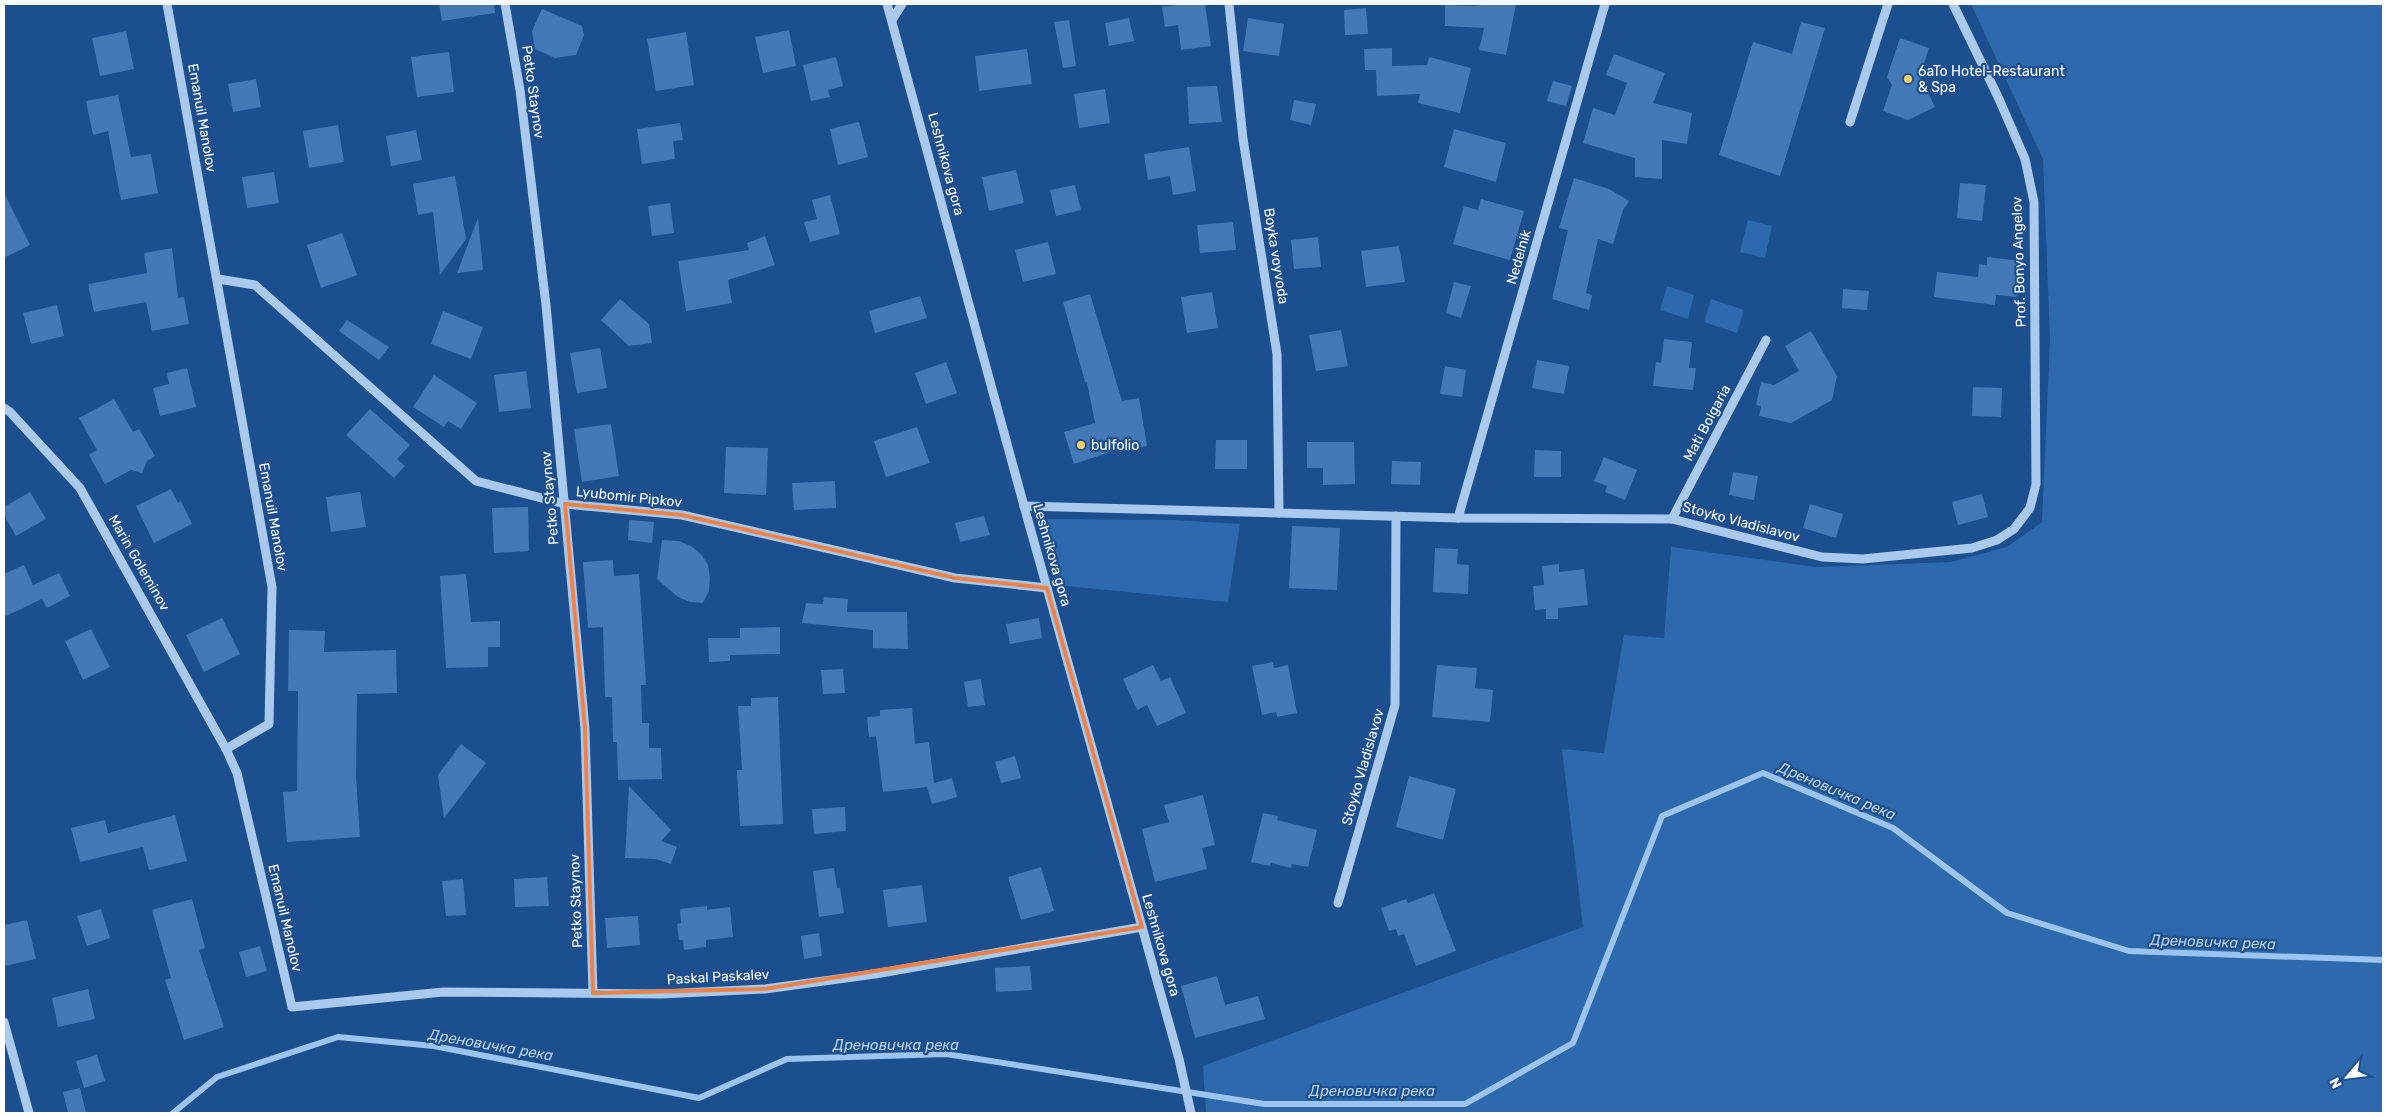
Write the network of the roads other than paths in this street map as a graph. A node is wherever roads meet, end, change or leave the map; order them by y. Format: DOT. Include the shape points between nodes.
graph roads {
  1 [pos="167,4"];
  2 [pos="505,4"];
  3 [pos="887,4"];
  4 [pos="902,4"];
  5 [pos="1229,4"];
  6 [pos="1605,4"];
  7 [pos="1888,4"];
  8 [pos="1953,4"];
  9 [pos="892,20"];
  10 [pos="1850,122"];
  11 [pos="218,279"];
  12 [pos="1766,340"];
  13 [pos="4,408"];
  14 [pos="565,504"];
  15 [pos="1024,506"];
  16 [pos="1279,513"];
  17 [pos="1396,516"];
  18 [pos="1458,518"];
  19 [pos="1672,519"];
  20 [pos="2014,529"];
  21 [pos="1047,588"];
  22 [pos="226,749"];
  23 [pos="1338,903"];
  24 [pos="1142,927"];
  25 [pos="593,992"];
  26 [pos="292,1007"];
  27 [pos="4,1022"];
  28 [pos="29,1113"];
  29 [pos="1191,1113"];
  1 -- 11 [label="street, Emanuil Manolov"];
  2 -- 14 [label="street, Petko Staynov" via="520,90 546,305"];
  3 -- 9 [label="street, Leshnikova gora"];
  4 -- 9 [label="street"];
  5 -- 16 [label="street, Boyka voyvoda" via="1243,139 1277,354"];
  6 -- 18 [label="street, Nedelnik"];
  7 -- 10 [label="street"];
  8 -- 20 [label="street, Prof. Bonyo Angelov" via="2025,159 2034,202 2036,484 2030,508"];
  9 -- 15 [label="street, Leshnikova gora"];
  11 -- 14 [label="street, Lyubomir Pipkov" via="255,285 476,481"];
  11 -- 22 [label="street, Emanuil Manolov" via="272,586 269,724"];
  12 -- 19 [label="street, Mati Bolgaria"];
  13 -- 22 [label="street, Marin Goleminov" via="80,488"];
  14 -- 21 [label="street, Lyubomir Pipkov" via="682,515 955,578"];
  14 -- 25 [label="street, Petko Staynov" via="585,729"];
  15 -- 16 [label="street, Stoyko Vladislavov"];
  15 -- 21 [label="street, Leshnikova gora"];
  16 -- 17 [label="street, Stoyko Vladislavov"];
  17 -- 18 [label="street, Stoyko Vladislavov"];
  17 -- 23 [label="street, Stoyko Vladislavov" via="1395,705"];
  18 -- 19 [label="street, Stoyko Vladislavov"];
  19 -- 20 [label="street, Stoyko Vladislavov" via="1822,557 1863,559 1972,548 1996,540"];
  21 -- 24 [label="street, Leshnikova gora"];
  22 -- 26 [label="street, Emanuil Manolov" via="237,773"];
  24 -- 25 [label="street, Paskal Paskalev" via="765,990 661,994"];
  24 -- 29 [label="street, Leshnikova gora"];
  25 -- 26 [label="street, Paskal Paskalev" via="443,992"];
  27 -- 28 [label="street"];
}
